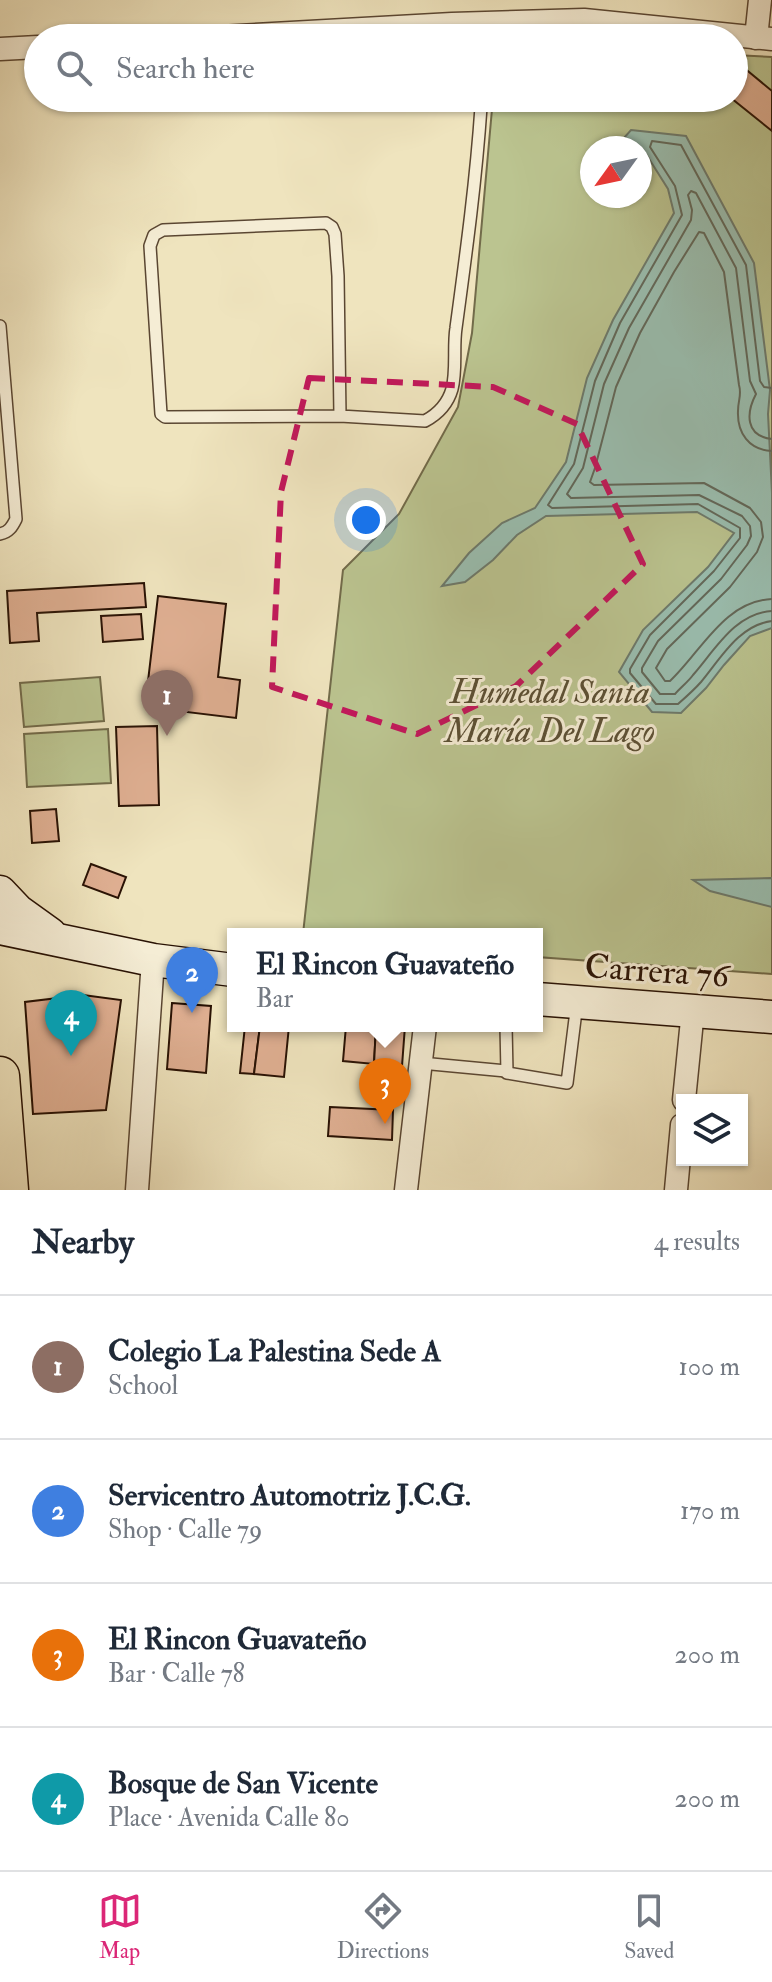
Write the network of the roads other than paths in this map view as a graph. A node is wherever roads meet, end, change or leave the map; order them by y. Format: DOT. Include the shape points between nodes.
graph roads {
  1 [pos="760,0"];
  2 [pos="537,24"];
  3 [pos="624,24"];
  4 [pos="764,38"];
  5 [pos="24,48"];
  6 [pos="0,49"];
  7 [pos="481,112"];
  8 [pos="0,326"];
  9 [pos="340,416"];
  10 [pos="0,534"];
  11 [pos="0,892"];
  12 [pos="0,928"];
  13 [pos="59,941"];
  14 [pos="153,960"];
  15 [pos="227,969"];
  16 [pos="543,1000"];
  17 [pos="577,1003"];
  18 [pos="693,1010"];
  19 [pos="772,1017"];
  20 [pos="424,1032"];
  21 [pos="506,1032"];
  22 [pos="421,1063"];
  23 [pos="506,1071"];
  24 [pos="0,1076"];
  25 [pos="685,1094"];
  26 [pos="678,1166"];
  27 [pos="9,1190"];
  28 [pos="137,1190"];
  29 [pos="406,1190"];
  30 [pos="676,1190"];
  1 -- 4 [label="street"];
  2 -- 3 [label="street"];
  5 -- 6 [label="street"];
  7 -- 9 [label="lane" via="452,388 444,406 425,421"];
  8 -- 10 [label="lane" via="16,519"];
  9 -- 9 [label="lane" via="332,227 222,227 154,235 150,246 161,414"];
  11 -- 13 [label="main road"];
  12 -- 13 [label="main road"];
  13 -- 14 [label="main road"];
  14 -- 15 [label="main road"];
  14 -- 28 [label="street"];
  16 -- 17 [label="main road, Carrera 76"];
  17 -- 18 [label="main road, Carrera 76"];
  17 -- 23 [label="lane" via="567,1083"];
  18 -- 19 [label="main road, Carrera 76"];
  18 -- 25 [label="street"];
  20 -- 22 [label="street"];
  21 -- 23 [label="lane"];
  22 -- 23 [label="lane"];
  22 -- 29 [label="street"];
  24 -- 27 [label="highway"];
  26 -- 30 [label="street"];
}
